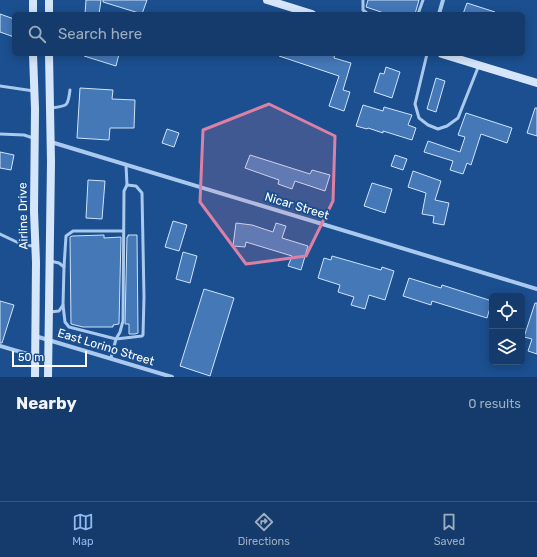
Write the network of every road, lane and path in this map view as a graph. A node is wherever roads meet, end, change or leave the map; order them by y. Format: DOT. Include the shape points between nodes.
graph roads {
  1 [pos="33,0"];
  2 [pos="49,0"];
  3 [pos="267,0"];
  4 [pos="363,0"];
  5 [pos="423,0"];
  6 [pos="444,0"];
  7 [pos="33,12"];
  8 [pos="49,12"];
  9 [pos="306,12"];
  10 [pos="366,12"];
  11 [pos="419,12"];
  12 [pos="440,12"];
  13 [pos="34,56"];
  14 [pos="49,56"];
  15 [pos="427,56"];
  16 [pos="449,56"];
  17 [pos="479,65"];
  18 [pos="537,83"];
  19 [pos="0,86"];
  20 [pos="70,90"];
  21 [pos="34,91"];
  22 [pos="50,108"];
  23 [pos="0,134"];
  24 [pos="35,139"];
  25 [pos="51,142"];
  26 [pos="126,165"];
  27 [pos="127,185"];
  28 [pos="124,231"];
  29 [pos="0,234"];
  30 [pos="36,246"];
  31 [pos="50,262"];
  32 [pos="64,267"];
  33 [pos="537,288"];
  34 [pos="63,305"];
  35 [pos="49,313"];
  36 [pos="35,336"];
  37 [pos="48,339"];
  38 [pos="116,339"];
  39 [pos="0,346"];
  40 [pos="35,356"];
  41 [pos="111,358"];
  42 [pos="48,360"];
  43 [pos="35,377"];
  44 [pos="48,377"];
  45 [pos="172,377"];
  1 -- 7 [label="main road"];
  2 -- 8 [label="main road"];
  3 -- 9 [label="main road"];
  4 -- 10 [label="lane" via="362,6"];
  5 -- 11 [label="lane"];
  6 -- 12 [label="street"];
  13 -- 21 [label="main road, Airline Drive"];
  14 -- 22 [label="main road"];
  15 -- 17 [label="lane" via="415,104 419,118 438,129 458,118"];
  16 -- 17 [label="main road"];
  17 -- 18 [label="main road"];
  19 -- 21 [label="lane"];
  20 -- 22 [label="lane" via="69,103 66,106"];
  21 -- 24 [label="main road, Airline Drive"];
  22 -- 25 [label="main road"];
  23 -- 24 [label="lane"];
  24 -- 30 [label="main road, Airline Drive"];
  25 -- 26 [label="street, Nicar Street"];
  25 -- 31 [label="main road"];
  26 -- 27 [label="lane"];
  26 -- 33 [label="street, Nicar Street"];
  27 -- 28 [label="lane" via="124,191"];
  27 -- 38 [label="lane" via="136,186 142,193 143,335"];
  28 -- 32 [label="lane" via="73,231 66,236"];
  28 -- 38 [label="lane" via="123,321"];
  29 -- 30 [label="lane" via="23,245"];
  30 -- 36 [label="main road, Airline Drive"];
  31 -- 32 [label="lane" via="59,263"];
  31 -- 35 [label="main road"];
  32 -- 34 [label="lane"];
  34 -- 35 [label="lane" via="59,311"];
  34 -- 38 [label="lane" via="65,322 69,327"];
  35 -- 37 [label="main road"];
  36 -- 37 [label="street, East Lorino Street"];
  36 -- 40 [label="main road, Airline Drive"];
  37 -- 41 [label="street, East Lorino Street"];
  37 -- 42 [label="main road"];
  38 -- 41 [label="lane"];
  39 -- 40 [label="street"];
  40 -- 42 [label="street"];
  40 -- 43 [label="main road, Airline Drive"];
  41 -- 45 [label="street, East Lorino Street"];
  42 -- 44 [label="main road"];
}
